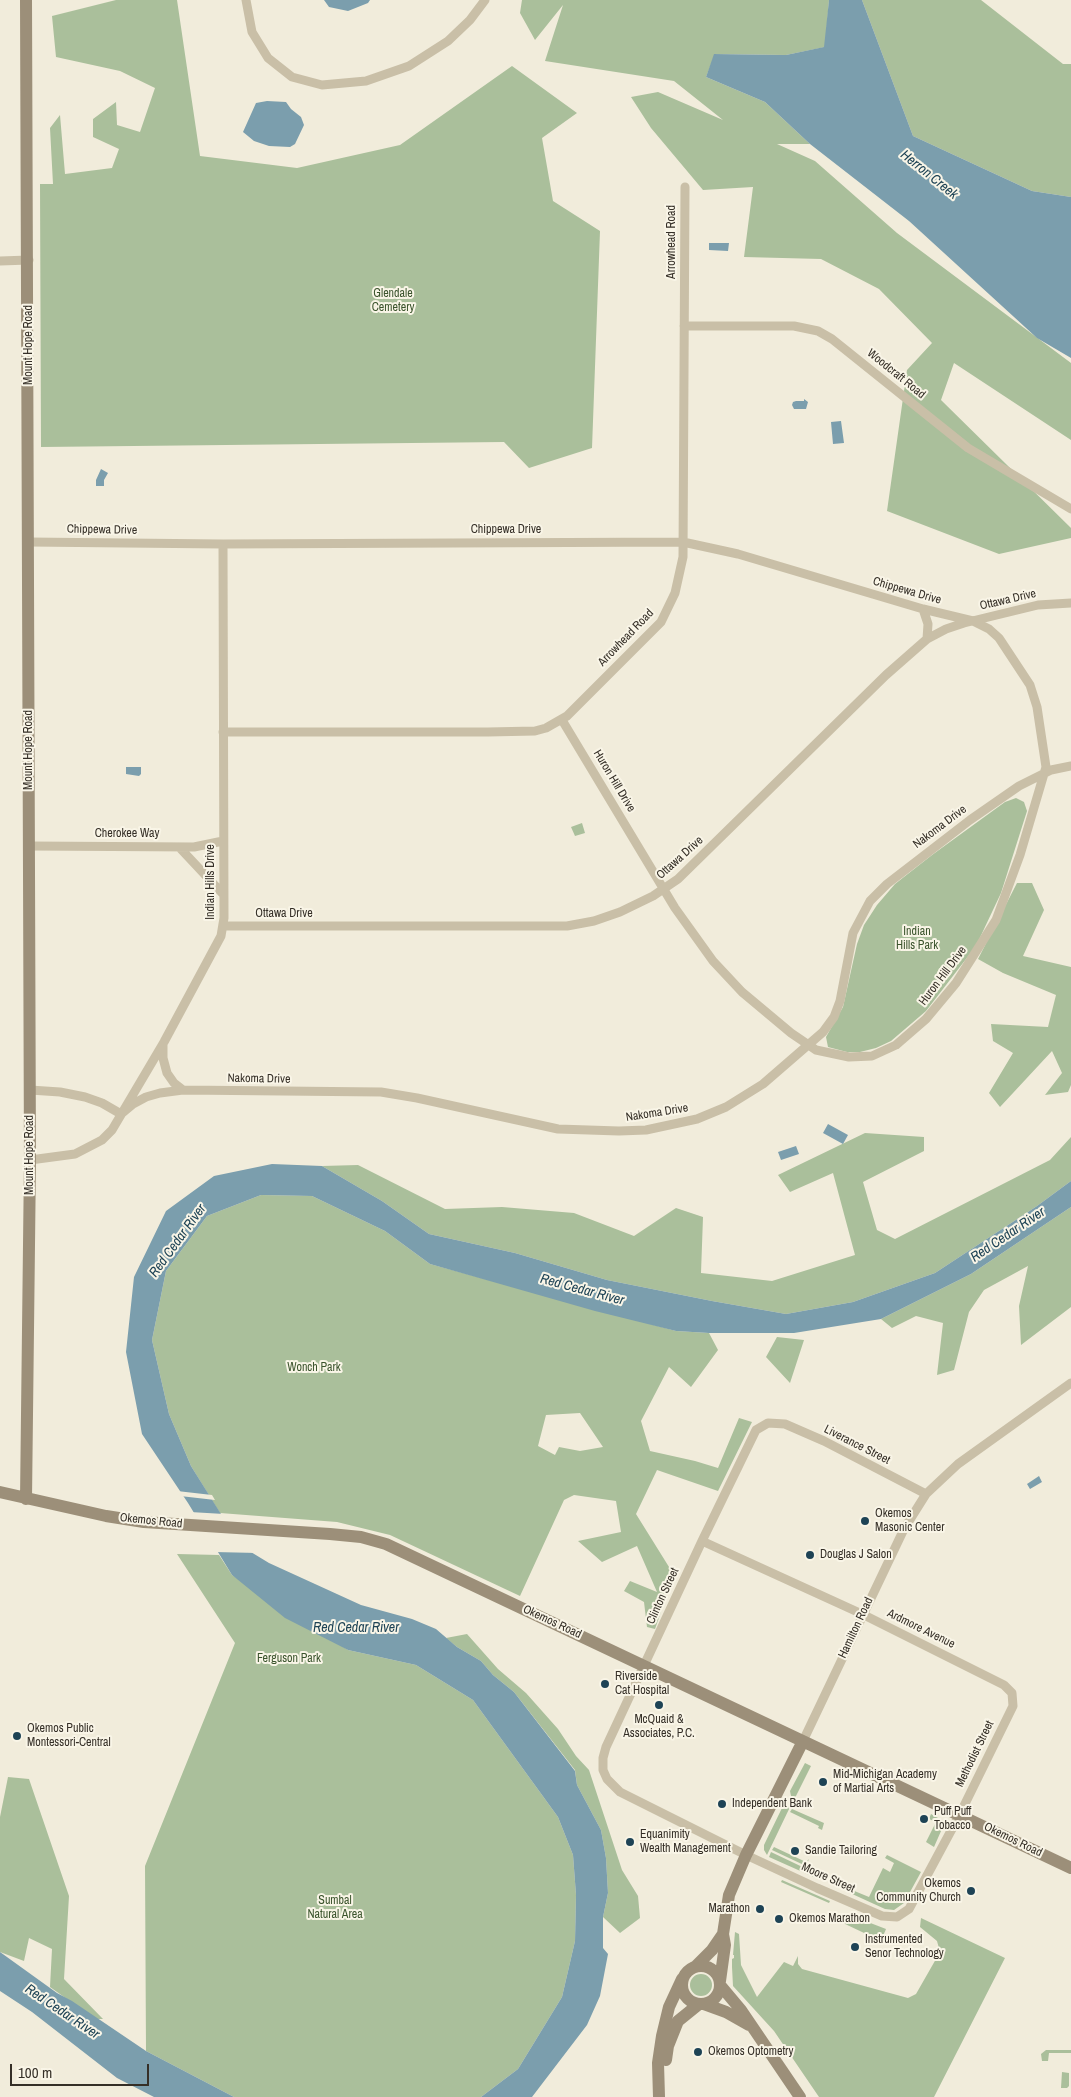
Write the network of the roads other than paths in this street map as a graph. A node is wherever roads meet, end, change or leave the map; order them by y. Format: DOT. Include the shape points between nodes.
graph roads {
  1 [pos="26,0"];
  2 [pos="246,0"];
  3 [pos="485,0"];
  4 [pos="685,187"];
  5 [pos="28,260"];
  6 [pos="0,261"];
  7 [pos="684,326"];
  8 [pos="1071,509"];
  9 [pos="29,542"];
  10 [pos="683,542"];
  11 [pos="223,544"];
  12 [pos="1071,603"];
  13 [pos="923,609"];
  14 [pos="973,621"];
  15 [pos="927,639"];
  16 [pos="562,720"];
  17 [pos="223,732"];
  18 [pos="1071,766"];
  19 [pos="1045,773"];
  20 [pos="223,841"];
  21 [pos="30,846"];
  22 [pos="179,847"];
  23 [pos="665,889"];
  24 [pos="223,894"];
  25 [pos="223,926"];
  26 [pos="164,1042"];
  27 [pos="808,1045"];
  28 [pos="30,1090"];
  29 [pos="183,1090"];
  30 [pos="121,1114"];
  31 [pos="30,1160"];
  32 [pos="1071,1383"];
  33 [pos="776,1422"];
  34 [pos="0,1492"];
  35 [pos="926,1494"];
  36 [pos="26,1499"];
  37 [pos="702,1541"];
  38 [pos="862,1614"];
  39 [pos="645,1665"];
  40 [pos="1013,1697"];
  41 [pos="803,1741"];
  42 [pos="620,1792"];
  43 [pos="960,1814"];
  44 [pos="746,1856"];
  45 [pos="1071,1868"];
  46 [pos="892,1918"];
  47 [pos="723,1934"];
  48 [pos="696,1966"];
  49 [pos="682,1979"];
  50 [pos="720,1983"];
  51 [pos="702,2004"];
  52 [pos="750,2025"];
  53 [pos="659,2081"];
  54 [pos="659,2097"];
  55 [pos="800,2097"];
  1 -- 5 [label="street, Mount Hope Road"];
  2 -- 3 [label="street" via="252,32 268,58 292,77 322,85 366,81 409,66 448,41"];
  4 -- 7 [label="street, Arrowhead Road"];
  5 -- 6 [label="street"];
  5 -- 9 [label="street, Mount Hope Road"];
  7 -- 8 [label="street, Woodcraft Road" via="794,326 818,331 968,448"];
  7 -- 10 [label="street, Arrowhead Road"];
  9 -- 11 [label="street, Chippewa Drive"];
  9 -- 21 [label="street, Mount Hope Road"];
  10 -- 11 [label="street, Chippewa Drive"];
  10 -- 13 [label="street, Chippewa Drive" via="738,554"];
  10 -- 16 [label="street, Arrowhead Road" via="678,583 661,622"];
  11 -- 17 [label="street, Indian Hills Drive"];
  12 -- 14 [label="street, Ottawa Drive" via="1038,605"];
  13 -- 14 [label="street, Chippewa Drive"];
  13 -- 15 [label="street" via="928,624"];
  14 -- 15 [label="street, Ottawa Drive"];
  14 -- 19 [label="street, Huron Hill Drive" via="999,638 1030,685 1044,744"];
  15 -- 23 [label="street, Ottawa Drive" via="886,675 694,865"];
  16 -- 17 [label="street, Arrowhead Road" via="535,731"];
  16 -- 23 [label="street, Huron Hill Drive"];
  17 -- 20 [label="street, Indian Hills Drive"];
  18 -- 19 [label="street, Nakoma Drive"];
  19 -- 27 [label="street, Nakoma Drive" via="1019,786 970,820 901,872 870,901 853,933 837,1009 823,1032"];
  19 -- 27 [label="street, Huron Hill Drive" via="996,920 942,1001 896,1045 880,1053 849,1057 824,1053"];
  20 -- 22 [label="street, Cherokee Way"];
  20 -- 24 [label="street, Indian Hills Drive"];
  21 -- 22 [label="street, Cherokee Way"];
  21 -- 28 [label="street, Mount Hope Road"];
  22 -- 24 [label="street"];
  23 -- 25 [label="street, Ottawa Drive" via="594,922 567,926"];
  23 -- 27 [label="street, Huron Hill Drive" via="696,938 728,977 768,1016"];
  24 -- 25 [label="street, Indian Hills Drive"];
  25 -- 26 [label="street, Indian Hills Drive" via="218,945"];
  26 -- 29 [label="street" via="164,1065 170,1078"];
  26 -- 30 [label="street, Indian Hills Drive"];
  27 -- 29 [label="street, Nakoma Drive" via="763,1084 726,1107 696,1119 646,1130 619,1132 558,1129 381,1092"];
  28 -- 30 [label="street" via="85,1097"];
  28 -- 31 [label="street, Mount Hope Road"];
  29 -- 30 [label="street, Nakoma Drive" via="152,1094"];
  30 -- 31 [label="street, Indian Hills Drive" via="107,1135 83,1151 64,1157"];
  31 -- 36 [label="street, Mount Hope Road"];
  32 -- 35 [label="street, Hamilton Road" via="958,1464"];
  33 -- 35 [label="street, Liverance Street" via="824,1441"];
  33 -- 37 [label="street, Clinton Street" via="761,1426 750,1438"];
  34 -- 36 [label="street, Okemos Road"];
  35 -- 38 [label="street, Hamilton Road" via="904,1529"];
  36 -- 39 [label="street, Okemos Road" via="106,1516 361,1537 386,1544"];
  37 -- 38 [label="street, Ardmore Avenue"];
  37 -- 39 [label="street, Clinton Street"];
  38 -- 40 [label="street, Ardmore Avenue" via="1004,1685"];
  38 -- 41 [label="street, Hamilton Road"];
  39 -- 41 [label="street, Okemos Road"];
  39 -- 42 [label="street, Clinton Street" via="603,1758 607,1779"];
  40 -- 43 [label="street, Methodist Street" via="1013,1706"];
  41 -- 43 [label="street, Okemos Road"];
  41 -- 44 [label="street, Hamilton Road"];
  42 -- 44 [label="street, Moore Street"];
  43 -- 45 [label="street, Okemos Road"];
  43 -- 46 [label="street, Methodist Street" via="909,1909"];
  44 -- 46 [label="street, Moore Street"];
  44 -- 47 [label="street, Hamilton Road" via="730,1896"];
  47 -- 48 [label="street, Hamilton Road"];
  47 -- 50 [label="street, Hamilton Road" via="725,1945"];
  48 -- 49 [label="street"];
  48 -- 50 [label="street" via="711,1969"];
  49 -- 51 [label="street" via="682,1991 686,1997"];
  49 -- 53 [label="street" via="669,2007 662,2036"];
  50 -- 51 [label="street" via="716,1996"];
  50 -- 52 [label="street"];
  51 -- 52 [label="street"];
  51 -- 53 [label="street" via="678,2020"];
  52 -- 55 [label="street"];
  53 -- 54 [label="street"];
}
